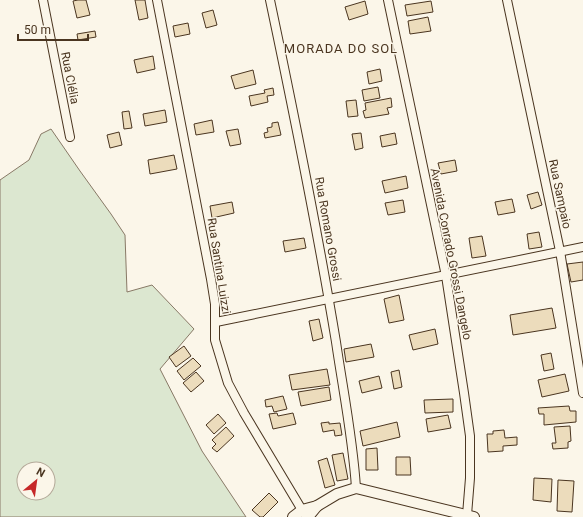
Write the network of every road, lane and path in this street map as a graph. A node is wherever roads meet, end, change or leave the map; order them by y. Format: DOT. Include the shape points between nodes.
graph roads {
  1 [pos="43,0"];
  2 [pos="156,0"];
  3 [pos="270,0"];
  4 [pos="388,0"];
  5 [pos="507,0"];
  6 [pos="70,137"];
  7 [pos="583,247"];
  8 [pos="560,252"];
  9 [pos="446,276"];
  10 [pos="328,298"];
  11 [pos="216,322"];
  12 [pos="583,393"];
  13 [pos="356,488"];
  14 [pos="306,515"];
  15 [pos="471,516"];
  16 [pos="293,517"];
  1 -- 6 [label="street, Rua Clélia"];
  2 -- 11 [label="street, Rua Santina Luizzi" via="211,279"];
  3 -- 10 [label="street, Rua Romano Grossi"];
  4 -- 9 [label="street, Avenida Conrado Grossi Dangelo"];
  5 -- 8 [label="street, Rua Sampaio"];
  7 -- 8 [label="street"];
  8 -- 9 [label="street"];
  8 -- 12 [label="street, Rua Sampaio"];
  9 -- 10 [label="street"];
  9 -- 15 [label="street, Avenida Conrado Grossi Dangelo" via="470,436"];
  10 -- 11 [label="street"];
  10 -- 13 [label="street, Rua Romano Grossi" via="355,460"];
  11 -- 14 [label="street, Rua Santina Luizzi" via="215,340 228,383"];
  13 -- 14 [label="street" via="337,494"];
  13 -- 15 [label="street"];
  14 -- 16 [label="street"];
}
